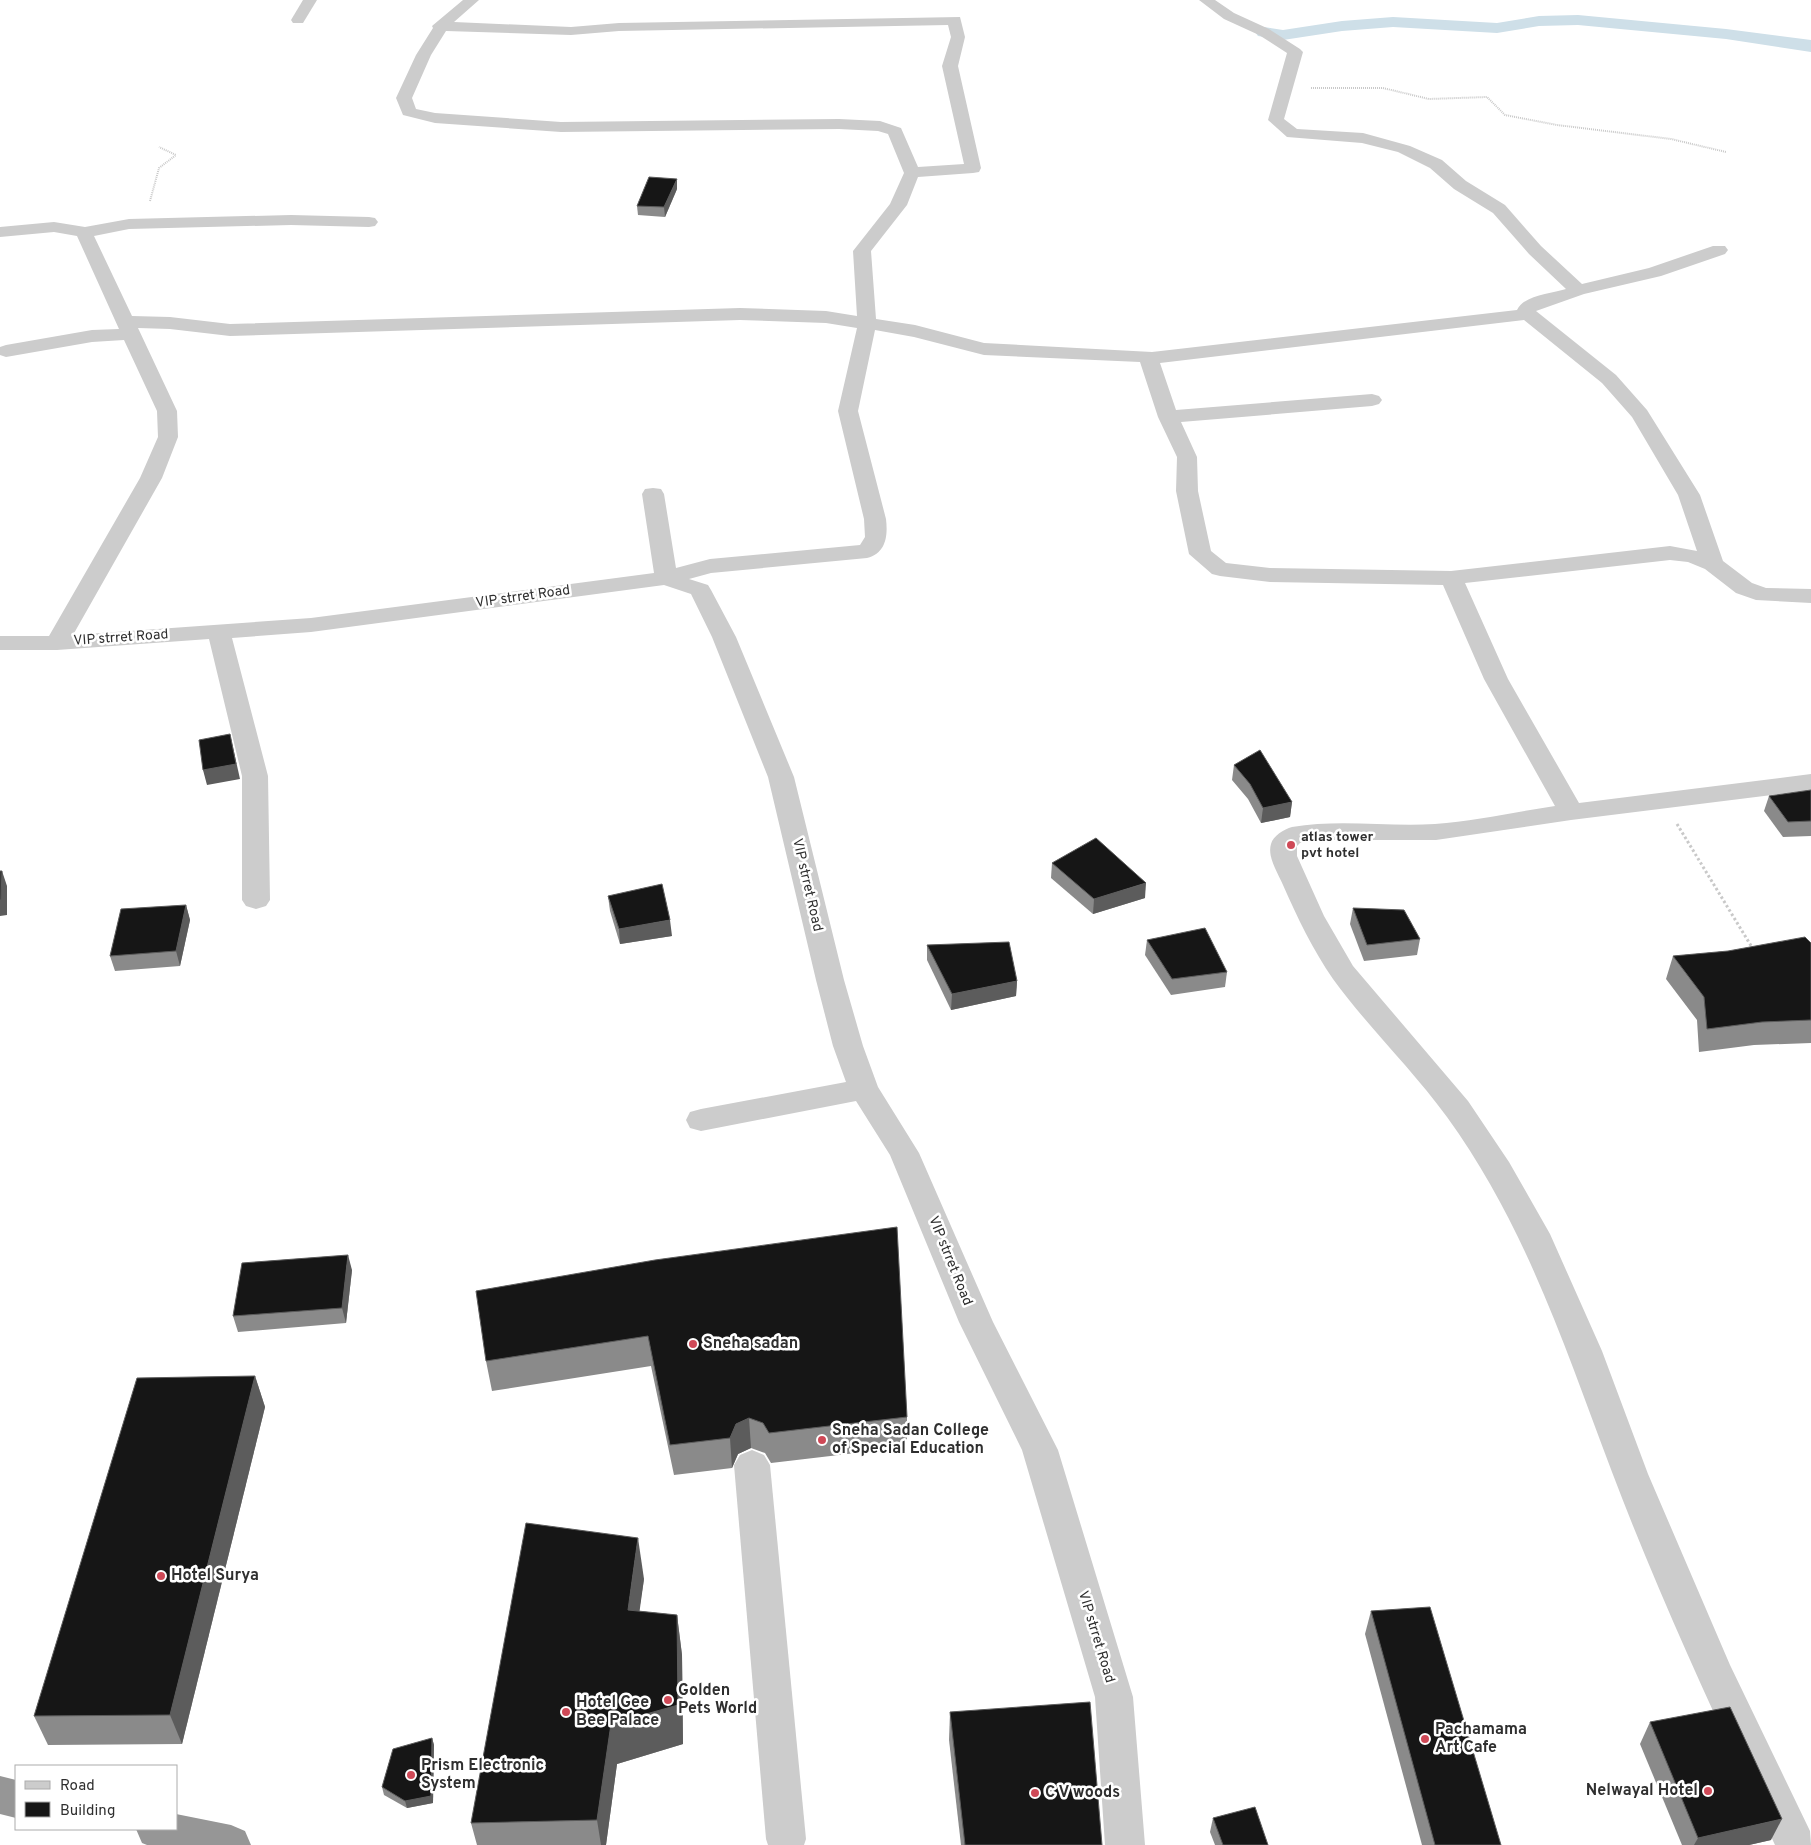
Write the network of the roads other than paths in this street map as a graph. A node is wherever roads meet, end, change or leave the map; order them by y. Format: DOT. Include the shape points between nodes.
graph roads {
  1 [pos="310,0"];
  2 [pos="472,0"];
  3 [pos="1206,0"];
  4 [pos="298,20"];
  5 [pos="440,26"];
  6 [pos="912,174"];
  7 [pos="369,222"];
  8 [pos="0,232"];
  9 [pos="84,234"];
  10 [pos="1719,250"];
  11 [pos="1578,290"];
  12 [pos="1528,314"];
  13 [pos="867,325"];
  14 [pos="130,328"];
  15 [pos="6,351"];
  16 [pos="1149,358"];
  17 [pos="1372,400"];
  18 [pos="1168,417"];
  19 [pos="653,494"];
  20 [pos="1712,564"];
  21 [pos="666,578"];
  22 [pos="1451,578"];
  23 [pos="1811,596"];
  24 [pos="219,631"];
  25 [pos="0,643"];
  26 [pos="56,643"];
  27 [pos="1811,782"];
  28 [pos="1571,812"];
  29 [pos="256,900"];
  30 [pos="864,1090"];
  31 [pos="701,1120"];
  32 [pos="752,1465"];
  33 [pos="0,1795"];
  34 [pos="15,1799"];
  35 [pos="161,1830"];
  36 [pos="786,1839"];
  37 [pos="231,1845"];
  38 [pos="1125,1845"];
  39 [pos="1796,1845"];
  1 -- 4 [label="street"];
  2 -- 5 [label="street"];
  3 -- 11 [label="street" via="1295,52 1276,120 1293,134 1363,138 1404,149 1436,164 1460,185 1499,209 1535,250"];
  5 -- 6 [label="street" via="404,98 409,112 434,118 561,126 880,126 895,131"];
  5 -- 6 [label="street" via="571,31 618,27 956,20 958,37 950,66 973,168"];
  6 -- 13 [label="street" via="898,205 862,251"];
  7 -- 9 [label="street" via="291,220 130,224"];
  8 -- 9 [label="street" via="63,227 74,228"];
  9 -- 14 [label="street"];
  10 -- 11 [label="street" via="1655,272"];
  11 -- 12 [label="street" via="1531,305 1526,309"];
  12 -- 16 [label="street"];
  12 -- 20 [label="street" via="1609,379 1640,414 1689,494"];
  13 -- 14 [label="street" via="826,317 740,314 230,330 170,323"];
  13 -- 16 [label="street" via="916,331 984,349"];
  13 -- 21 [label="street" via="848,411 875,519 875,543 867,551 710,566"];
  14 -- 15 [label="street"];
  14 -- 26 [label="street" via="167,411 168,437 151,478"];
  16 -- 18 [label="street"];
  17 -- 18 [label="street"];
  18 -- 22 [label="street" via="1187,457 1187,491 1200,554 1220,569 1270,575"];
  19 -- 21 [label="street"];
  20 -- 22 [label="street" via="1692,556 1670,553"];
  20 -- 23 [label="street" via="1744,588 1764,595"];
  21 -- 24 [label="street, VIP strret Road" via="311,625"];
  21 -- 30 [label="street, VIP strret Road" via="700,590 724,637 781,777 830,980"];
  22 -- 28 [label="street" via="1496,679"];
  24 -- 26 [label="street, VIP strret Road"];
  24 -- 29 [label="street" via="255,776"];
  25 -- 26 [label="street, VIP strret Road"];
  27 -- 28 [label="street"];
  28 -- 39 [label="street" via="1436,832 1293,835 1284,844 1284,856 1310,916 1343,972 1457,1109 1498,1170 1534,1234 1585,1351 1630,1474 1710,1663"];
  30 -- 31 [label="street"];
  30 -- 38 [label="street, VIP strret Road" via="904,1153 976,1322 1040,1450 1114,1697"];
  32 -- 36 [label="street"];
  33 -- 34 [label="highway"];
  35 -- 37 [label="highway"];
}
